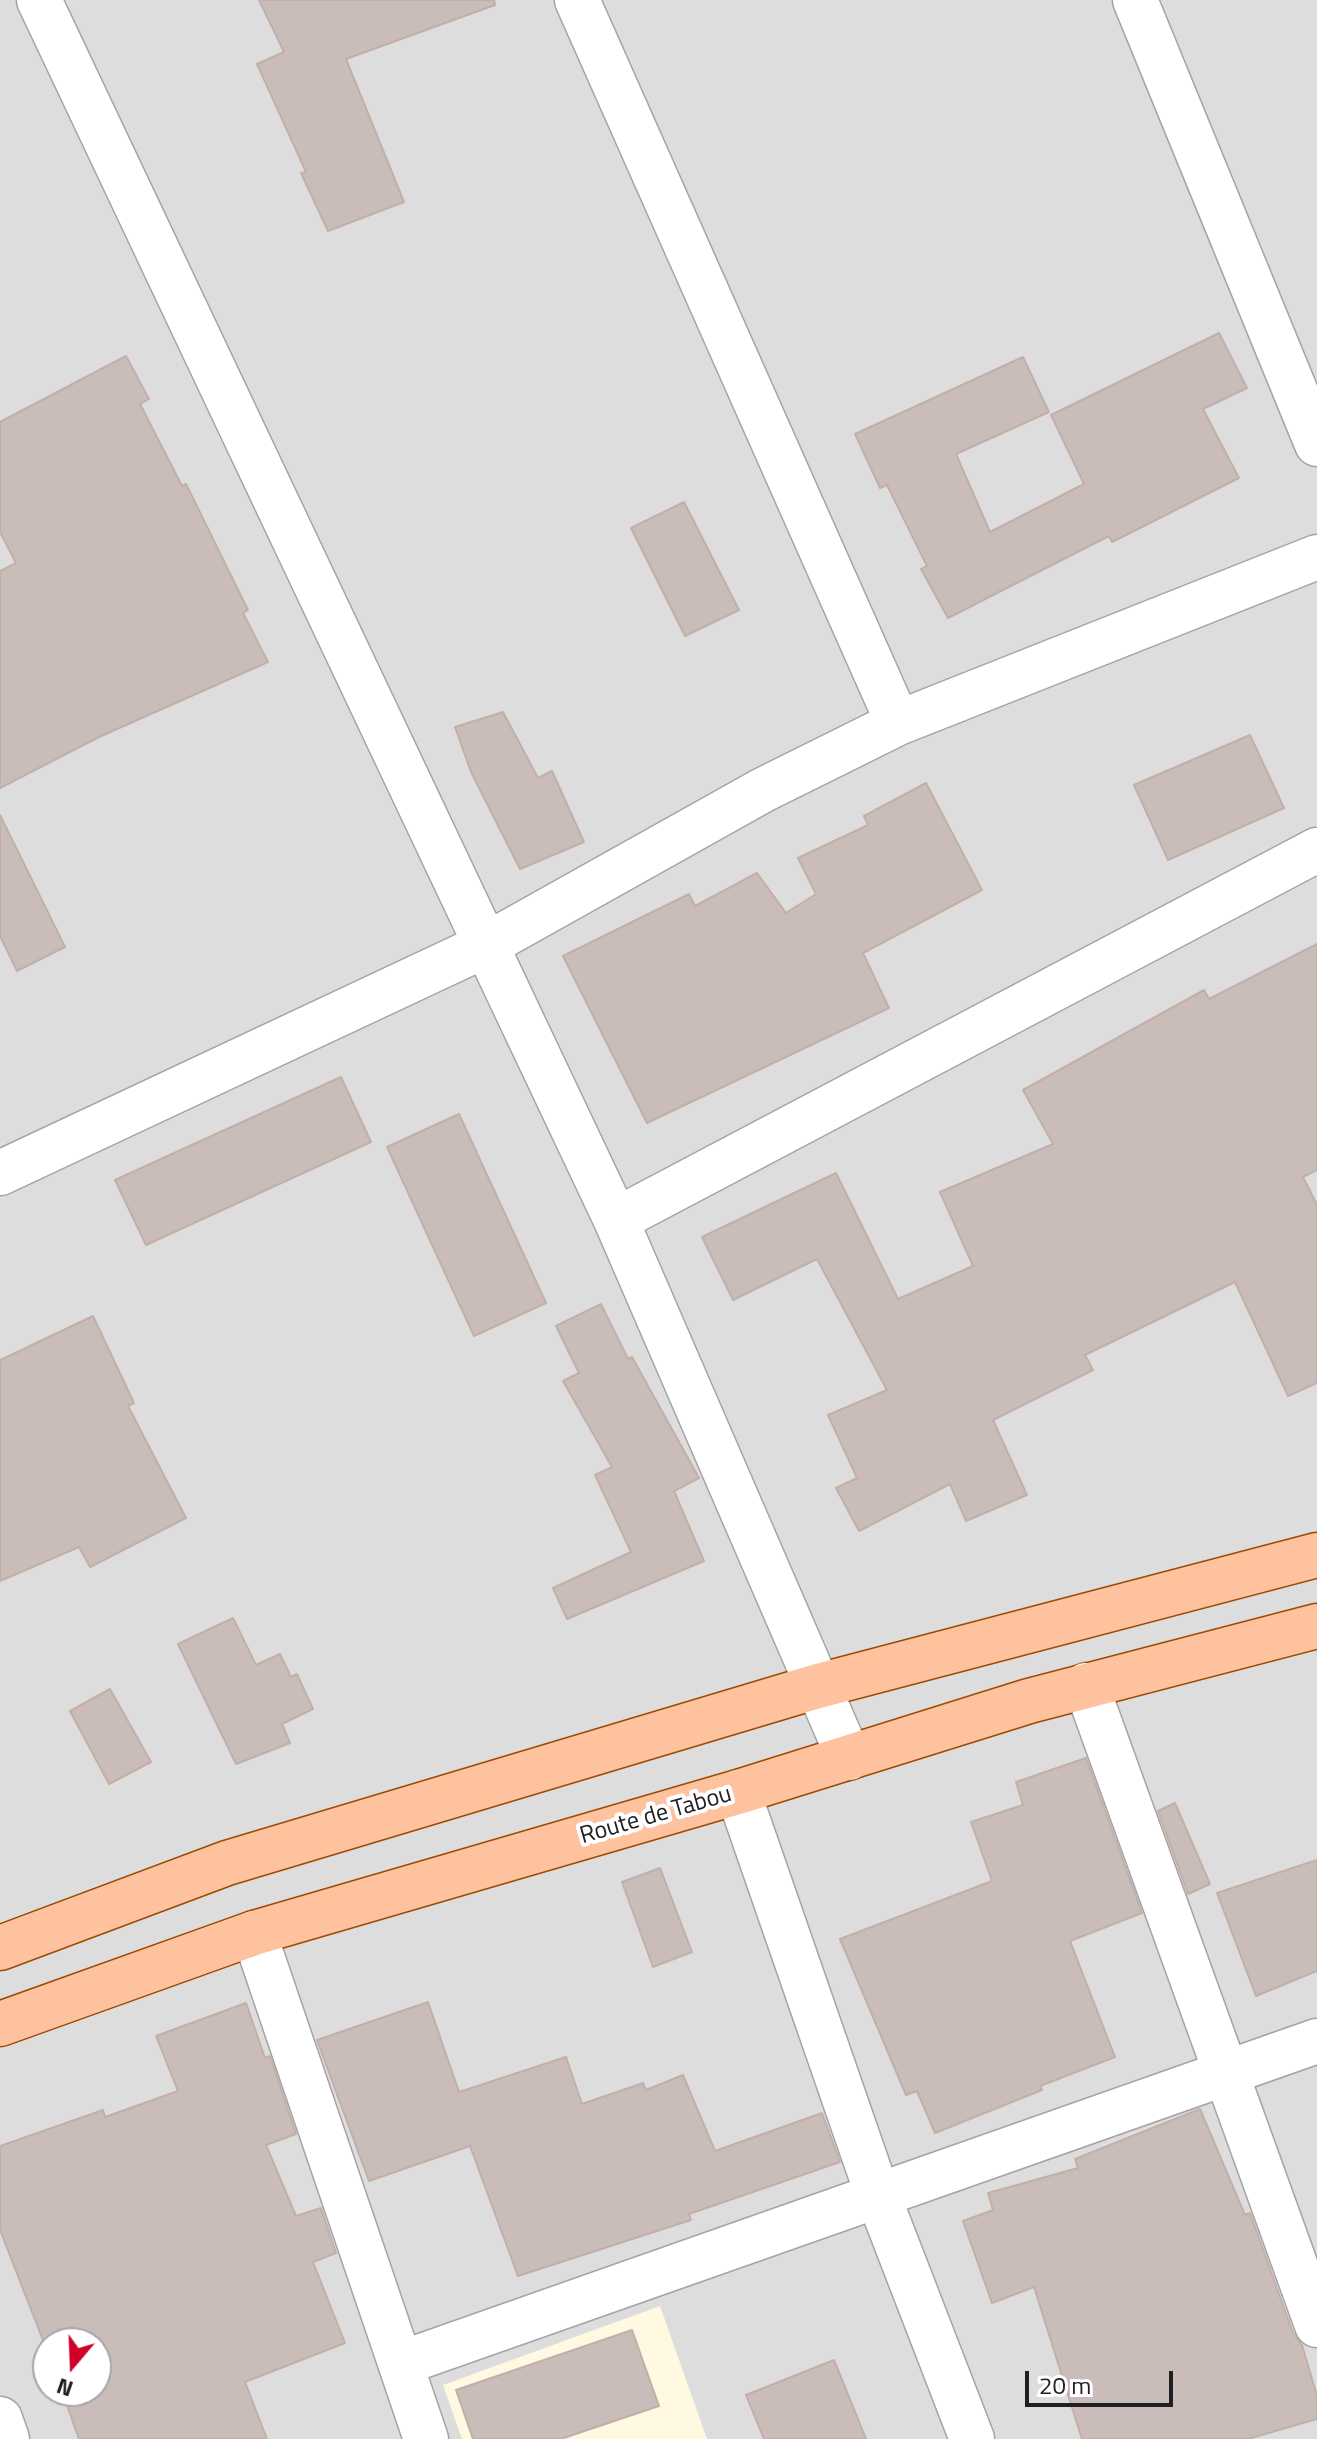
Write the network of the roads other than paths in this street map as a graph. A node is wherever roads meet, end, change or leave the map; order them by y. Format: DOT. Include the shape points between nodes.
graph roads {
  1 [pos="39,0"];
  2 [pos="577,0"];
  3 [pos="1135,0"];
  4 [pos="1317,444"];
  5 [pos="1317,557"];
  6 [pos="898,723"];
  7 [pos="1317,850"];
  8 [pos="486,945"];
  9 [pos="3,1164"];
  10 [pos="616,1220"];
  11 [pos="1317,1555"];
  12 [pos="1317,1626"];
  13 [pos="1086,1685"];
  14 [pos="818,1686"];
  15 [pos="849,1758"];
  16 [pos="738,1792"];
  17 [pos="254,1933"];
  18 [pos="0,1948"];
  19 [pos="0,2024"];
  20 [pos="1317,2041"];
  21 [pos="1224,2072"];
  22 [pos="877,2193"];
  23 [pos="1317,2325"];
  24 [pos="402,2363"];
  25 [pos="0,2419"];
  26 [pos="7,2439"];
  27 [pos="426,2439"];
  28 [pos="972,2439"];
  1 -- 8 [label="street"];
  2 -- 6 [label="street"];
  3 -- 4 [label="street"];
  5 -- 6 [label="street"];
  6 -- 8 [label="street" via="763,790"];
  7 -- 10 [label="street"];
  8 -- 9 [label="street"];
  8 -- 10 [label="street"];
  10 -- 14 [label="street"];
  11 -- 14 [label="main road"];
  12 -- 13 [label="main road, Route de Tabou"];
  13 -- 15 [label="main road, Route de Tabou"];
  13 -- 21 [label="street"];
  14 -- 15 [label="street"];
  14 -- 18 [label="main road" via="227,1863"];
  15 -- 16 [label="main road, Route de Tabou"];
  16 -- 17 [label="main road, Route de Tabou"];
  16 -- 22 [label="street"];
  17 -- 19 [label="main road, Route de Tabou"];
  17 -- 24 [label="street"];
  20 -- 21 [label="street"];
  21 -- 22 [label="street"];
  21 -- 23 [label="street"];
  22 -- 24 [label="street"];
  22 -- 28 [label="street"];
  24 -- 27 [label="street"];
  25 -- 26 [label="street"];
}
